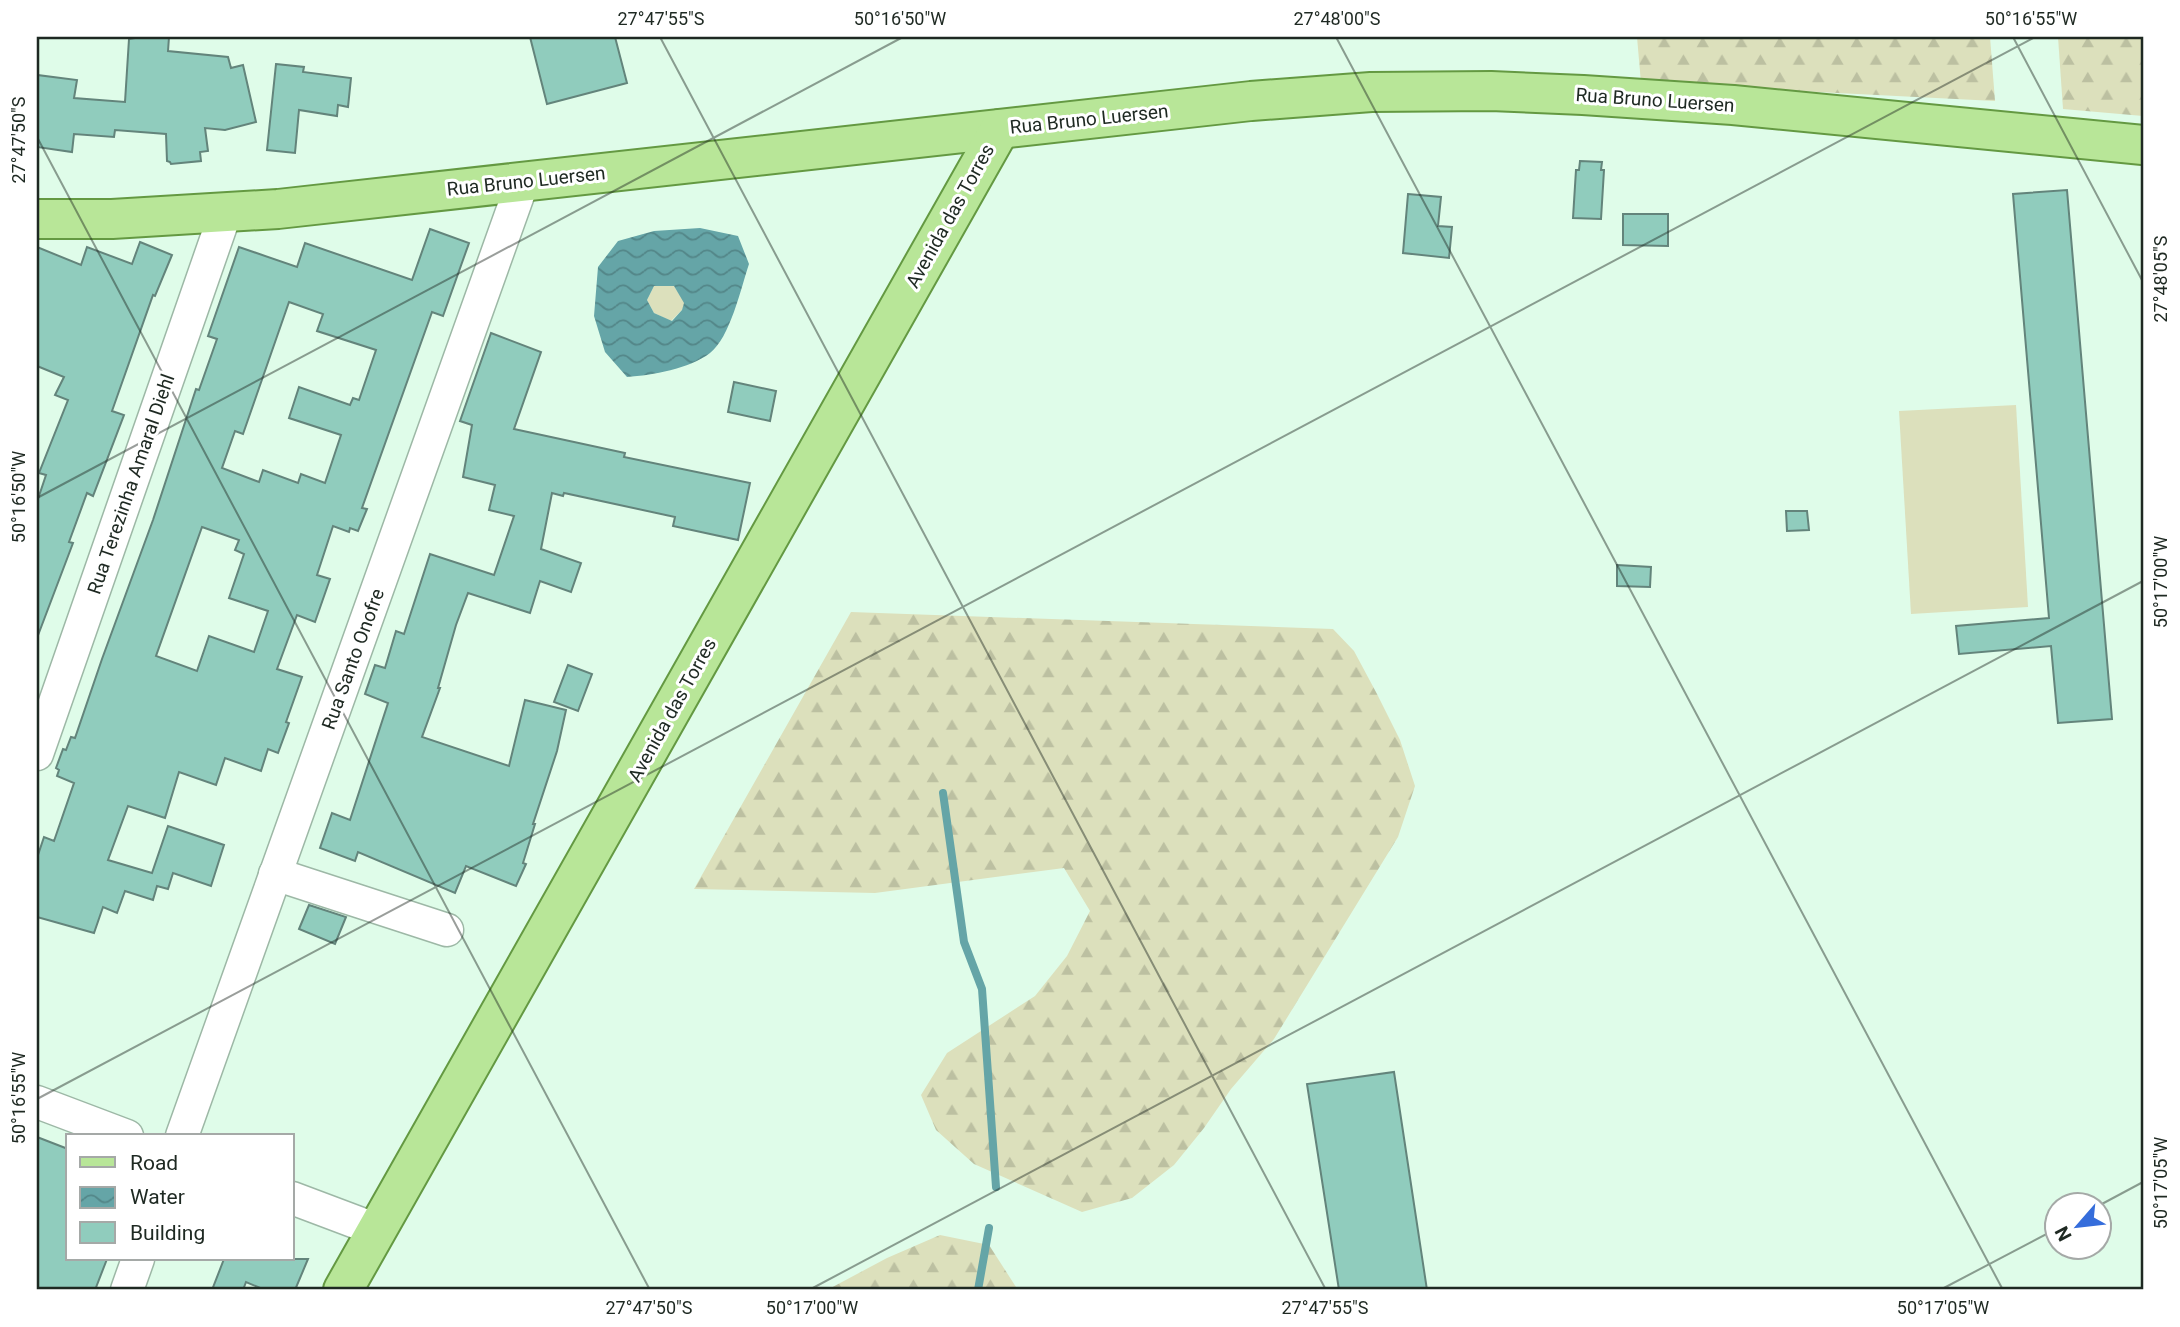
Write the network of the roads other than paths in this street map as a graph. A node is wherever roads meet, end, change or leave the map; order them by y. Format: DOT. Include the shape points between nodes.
graph roads {
  1 [pos="1000,129"];
  2 [pos="2143,145"];
  3 [pos="523,181"];
  4 [pos="225,214"];
  5 [pos="37,219"];
  6 [pos="37,754"];
  7 [pos="275,874"];
  8 [pos="447,930"];
  9 [pos="37,1102"];
  10 [pos="122,1134"];
  11 [pos="183,1134"];
  12 [pos="294,1199"];
  13 [pos="377,1230"];
  14 [pos="138,1260"];
  15 [pos="127,1290"];
  16 [pos="343,1290"];
  1 -- 2 [label="main road, Rua Bruno Luersen" via="1251,101 1371,92 1491,91 1733,105"];
  1 -- 3 [label="main road, Rua Bruno Luersen"];
  1 -- 13 [label="main road, Avenida das Torres"];
  3 -- 4 [label="main road, Rua Bruno Luersen"];
  3 -- 7 [label="street, Rua Santo Onofre"];
  4 -- 5 [label="main road, Rua Bruno Luersen"];
  4 -- 6 [label="street, Rua Terezinha Amaral Diehl"];
  7 -- 8 [label="street"];
  7 -- 11 [label="street, Rua Santo Onofre"];
  9 -- 10 [label="street"];
  12 -- 13 [label="street"];
  13 -- 16 [label="main road, Avenida das Torres"];
  14 -- 15 [label="street"];
}
